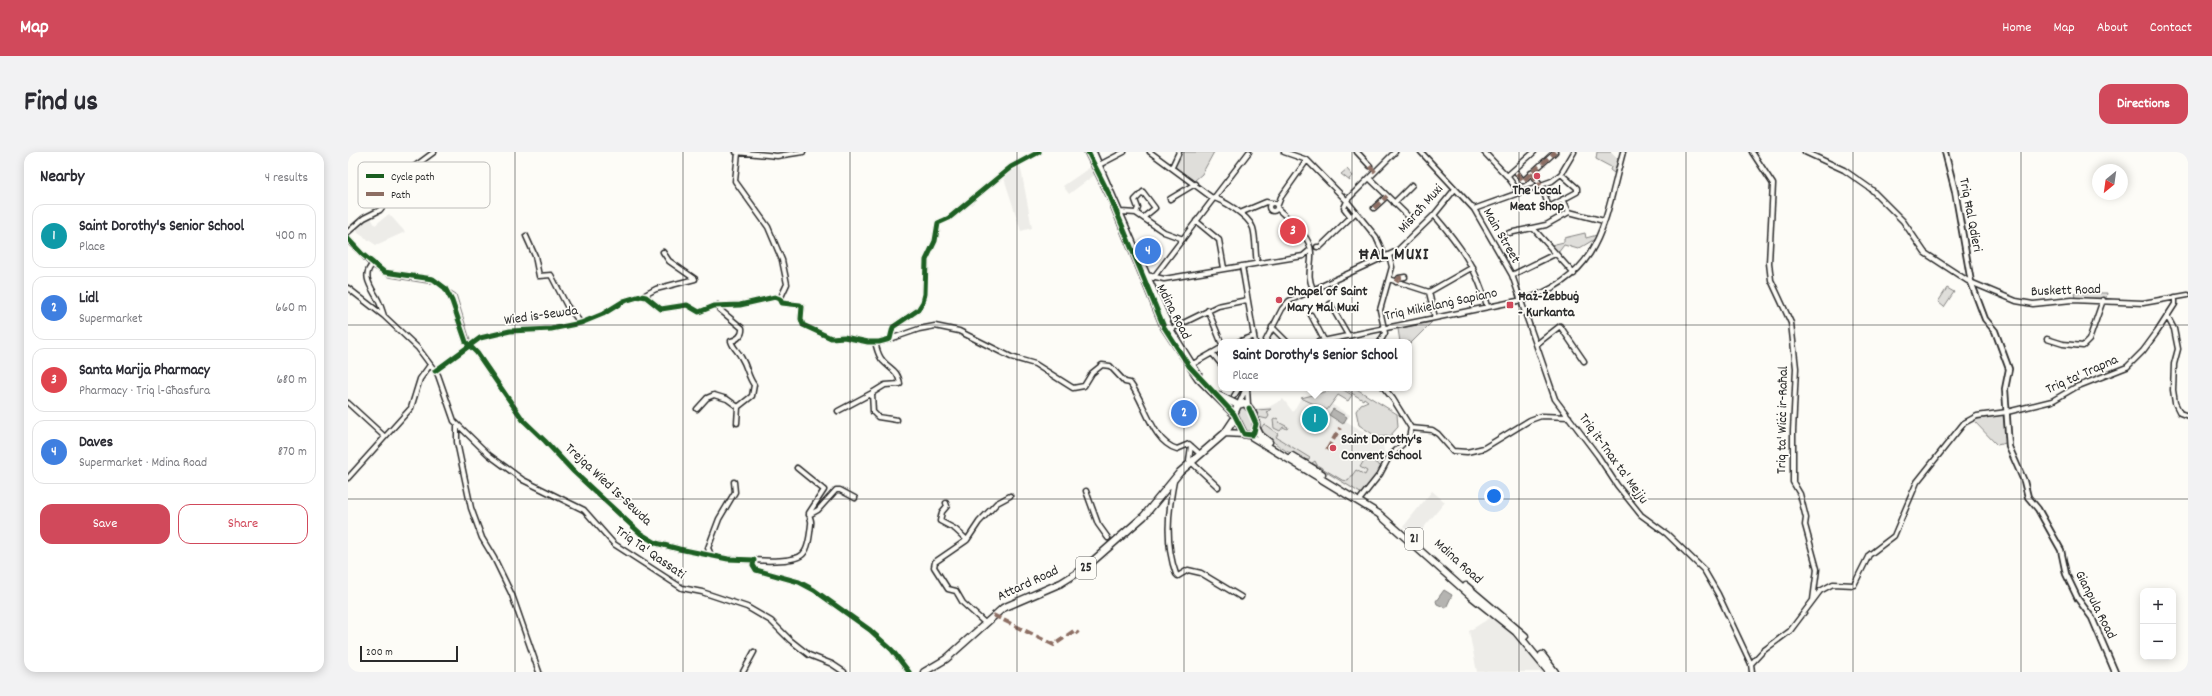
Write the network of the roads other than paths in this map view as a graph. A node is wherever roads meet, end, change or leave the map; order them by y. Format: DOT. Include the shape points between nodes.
graph roads {
  1 [pos="434,152"];
  2 [pos="737,152"];
  3 [pos="803,152"];
  4 [pos="1040,152"];
  5 [pos="1088,152"];
  6 [pos="1094,152"];
  7 [pos="1124,152"];
  8 [pos="1150,152"];
  9 [pos="1179,152"];
  10 [pos="1249,152"];
  11 [pos="1284,152"];
  12 [pos="1358,152"];
  13 [pos="1395,152"];
  14 [pos="1421,152"];
  15 [pos="1534,152"];
  16 [pos="1554,152"];
  17 [pos="1574,152"];
  18 [pos="1623,152"];
  19 [pos="1752,152"];
  20 [pos="1805,152"];
  21 [pos="1945,152"];
  22 [pos="1487,153"];
  23 [pos="1307,160"];
  24 [pos="420,162"];
  25 [pos="1101,164"];
  26 [pos="1370,166"];
  27 [pos="1172,167"];
  28 [pos="1532,173"];
  29 [pos="1517,174"];
  30 [pos="1561,174"];
  31 [pos="1507,176"];
  32 [pos="1370,179"];
  33 [pos="1195,184"];
  34 [pos="1412,185"];
  35 [pos="1541,185"];
  36 [pos="1455,189"];
  37 [pos="1519,192"];
  38 [pos="1387,196"];
  39 [pos="1281,197"];
  40 [pos="1215,198"];
  41 [pos="1170,199"];
  42 [pos="1563,199"];
  43 [pos="1347,201"];
  44 [pos="1394,203"];
  45 [pos="1271,204"];
  46 [pos="382,208"];
  47 [pos="1374,208"];
  48 [pos="1276,209"];
  49 [pos="1474,209"];
  50 [pos="1121,212"];
  51 [pos="1356,212"];
  52 [pos="1569,212"];
  53 [pos="1136,213"];
  54 [pos="1240,213"];
  55 [pos="1434,215"];
  56 [pos="1144,217"];
  57 [pos="1351,217"];
  58 [pos="1410,218"];
  59 [pos="1196,221"];
  60 [pos="1604,221"];
  61 [pos="1533,228"];
  62 [pos="348,232"];
  63 [pos="1509,233"];
  64 [pos="526,236"];
  65 [pos="1183,238"];
  66 [pos="348,239"];
  67 [pos="1310,244"];
  68 [pos="1317,247"];
  69 [pos="1311,250"];
  70 [pos="662,252"];
  71 [pos="1555,254"];
  72 [pos="1387,256"];
  73 [pos="1256,263"];
  74 [pos="373,264"];
  75 [pos="1242,266"];
  76 [pos="1473,267"];
  77 [pos="1224,268"];
  78 [pos="1574,274"];
  79 [pos="534,275"];
  80 [pos="1147,275"];
  81 [pos="1512,275"];
  82 [pos="539,276"];
  83 [pos="1154,277"];
  84 [pos="1405,277"];
  85 [pos="1389,279"];
  86 [pos="1150,282"];
  87 [pos="1396,282"];
  88 [pos="1971,282"];
  89 [pos="348,288"];
  90 [pos="1313,289"];
  91 [pos="1429,292"];
  92 [pos="2188,295"];
  93 [pos="643,296"];
  94 [pos="2175,297"];
  95 [pos="780,299"];
  96 [pos="1247,300"];
  97 [pos="1522,300"];
  98 [pos="2103,300"];
  99 [pos="1330,304"];
  100 [pos="718,306"];
  101 [pos="1487,306"];
  102 [pos="1208,310"];
  103 [pos="1311,315"];
  104 [pos="384,316"];
  105 [pos="2167,316"];
  106 [pos="1435,318"];
  107 [pos="581,323"];
  108 [pos="1272,326"];
  109 [pos="1171,328"];
  110 [pos="1384,328"];
  111 [pos="1348,335"];
  112 [pos="1254,336"];
  113 [pos="890,338"];
  114 [pos="1220,339"];
  115 [pos="1246,339"];
  116 [pos="1254,339"];
  117 [pos="1266,339"];
  118 [pos="1284,339"];
  119 [pos="1323,339"];
  120 [pos="1329,339"];
  121 [pos="1382,339"];
  122 [pos="2047,339"];
  123 [pos="876,342"];
  124 [pos="1537,344"];
  125 [pos="469,347"];
  126 [pos="1179,350"];
  127 [pos="1218,350"];
  128 [pos="1212,353"];
  129 [pos="1218,360"];
  130 [pos="1584,361"];
  131 [pos="1193,364"];
  132 [pos="430,365"];
  133 [pos="435,371"];
  134 [pos="1199,374"];
  135 [pos="1240,391"];
  136 [pos="1242,391"];
  137 [pos="1244,391"];
  138 [pos="1386,391"];
  139 [pos="872,393"];
  140 [pos="1234,396"];
  141 [pos="348,403"];
  142 [pos="1239,404"];
  143 [pos="738,407"];
  144 [pos="1250,408"];
  145 [pos="697,409"];
  146 [pos="838,410"];
  147 [pos="2007,412"];
  148 [pos="1235,416"];
  149 [pos="2188,416"];
  150 [pos="1569,417"];
  151 [pos="897,420"];
  152 [pos="737,423"];
  153 [pos="458,426"];
  154 [pos="1256,427"];
  155 [pos="1410,428"];
  156 [pos="1225,433"];
  157 [pos="1246,434"];
  158 [pos="385,437"];
  159 [pos="1191,446"];
  160 [pos="1200,454"];
  161 [pos="1191,462"];
  162 [pos="797,468"];
  163 [pos="348,478"];
  164 [pos="1174,479"];
  165 [pos="734,482"];
  166 [pos="1218,487"];
  167 [pos="1086,491"];
  168 [pos="1010,496"];
  169 [pos="855,498"];
  170 [pos="1361,498"];
  171 [pos="946,503"];
  172 [pos="809,515"];
  173 [pos="1108,538"];
  174 [pos="967,540"];
  175 [pos="711,555"];
  176 [pos="754,560"];
  177 [pos="1242,597"];
  178 [pos="1813,600"];
  179 [pos="985,622"];
  180 [pos="754,652"];
  181 [pos="1751,664"];
  182 [pos="539,672"];
  183 [pos="742,672"];
  184 [pos="844,672"];
  185 [pos="909,672"];
  186 [pos="924,672"];
  187 [pos="1550,672"];
  188 [pos="1555,672"];
  189 [pos="1752,672"];
  190 [pos="2115,672"];
  1 -- 24 [label="street"];
  2 -- 3 [label="street" via="777,156"];
  2 -- 95 [label="street" via="735,181 768,227 782,260 787,284"];
  4 -- 113 [label="street" via="1011,167 949,218 938,224 935,241 926,260 923,302 918,310 893,327"];
  5 -- 126 [label="main road, Mdina Road / 21" via="1110,196 1164,327"];
  6 -- 25 [label="street, Mdina Road"];
  7 -- 25 [label="street"];
  8 -- 27 [label="street"];
  9 -- 27 [label="street"];
  10 -- 40 [label="street"];
  11 -- 23 [label="street"];
  12 -- 26 [label="street"];
  13 -- 32 [label="street"];
  14 -- 36 [label="street, Main Street"];
  15 -- 31 [label="street"];
  16 -- 28 [label="street"];
  17 -- 30 [label="street"];
  18 -- 60 [label="street, Triq Mikielanġ Sapiano"];
  19 -- 178 [label="street, Triq ta' Wiċċ ir-Raħal" via="1773,184 1769,263 1771,280 1791,322 1796,368 1793,482 1800,494 1817,569"];
  20 -- 88 [label="street, Buskett Road" via="1844,170 1871,189 1904,221 1925,253"];
  21 -- 88 [label="street, Triq Ħal Qdieri" via="1955,191"];
  22 -- 31 [label="street"];
  23 -- 39 [label="street"];
  23 -- 43 [label="street"];
  25 -- 50 [label="street, Mdina Road"];
  27 -- 33 [label="street"];
  28 -- 29 [label="street" via="1523,181"];
  28 -- 35 [label="street"];
  30 -- 35 [label="street"];
  30 -- 42 [label="street" via="1577,188 1576,192"];
  31 -- 37 [label="street"];
  32 -- 38 [label="street"];
  32 -- 43 [label="street"];
  33 -- 40 [label="street"];
  33 -- 41 [label="street"];
  34 -- 44 [label="street"];
  35 -- 37 [label="street"];
  35 -- 42 [label="street" via="1548,207"];
  36 -- 49 [label="street, Main Street"];
  36 -- 55 [label="street, Misraħ Muxi"];
  37 -- 49 [label="street"];
  38 -- 44 [label="street"];
  38 -- 47 [label="street"];
  39 -- 45 [label="street"];
  39 -- 48 [label="street"];
  40 -- 54 [label="street"];
  40 -- 59 [label="street"];
  42 -- 52 [label="street"];
  43 -- 51 [label="street"];
  43 -- 57 [label="street" via="1344,208"];
  44 -- 58 [label="street"];
  45 -- 48 [label="street"];
  45 -- 48 [label="street"];
  45 -- 54 [label="street" via="1266,202"];
  46 -- 62 [label="street" via="364,218"];
  48 -- 67 [label="street"];
  49 -- 81 [label="street, Main Street"];
  50 -- 53 [label="street"];
  50 -- 80 [label="street, Mdina Road"];
  51 -- 57 [label="street"];
  51 -- 72 [label="street"];
  52 -- 60 [label="street"];
  52 -- 61 [label="street" via="1546,225"];
  53 -- 56 [label="street"];
  53 -- 56 [label="street" via="1138,208 1135,200 1143,192 1155,208"];
  54 -- 73 [label="street" via="1253,227"];
  55 -- 72 [label="street, Misraħ Muxi" via="1405,244"];
  55 -- 76 [label="street" via="1456,240"];
  56 -- 65 [label="street" via="1164,232"];
  57 -- 68 [label="street" via="1320,248"];
  59 -- 65 [label="street"];
  59 -- 77 [label="street" via="1219,240"];
  60 -- 78 [label="street, Triq Mikielanġ Sapiano" via="1588,258"];
  61 -- 63 [label="street"];
  61 -- 71 [label="street"];
  64 -- 82 [label="street" via="536,256"];
  65 -- 83 [label="street"];
  66 -- 74 [label="street, Trejqa Wied Is-Sewda"];
  67 -- 68 [label="street" via="1314,243"];
  67 -- 69 [label="street"];
  68 -- 69 [label="street" via="1315,251"];
  69 -- 73 [label="street" via="1303,256"];
  69 -- 90 [label="street" via="1309,280"];
  70 -- 93 [label="street, Wied is-Sewda" via="669,261 695,279 656,289"];
  71 -- 78 [label="street"];
  71 -- 81 [label="street"];
  72 -- 85 [label="street" via="1392,267"];
  72 -- 90 [label="street, Misraħ Muxi"];
  73 -- 75 [label="street"];
  74 -- 104 [label="street" via="370,266 368,282"];
  74 -- 125 [label="street, Trejqa Wied Is-Sewda" via="390,274 438,281 452,301"];
  75 -- 77 [label="street"];
  75 -- 96 [label="street"];
  76 -- 91 [label="street"];
  76 -- 101 [label="street" via="1481,283"];
  77 -- 83 [label="street" via="1164,279"];
  78 -- 97 [label="street, Triq Mikielanġ Sapiano" via="1544,294"];
  79 -- 82 [label="street"];
  80 -- 83 [label="street"];
  80 -- 86 [label="street, Mdina Road"];
  81 -- 97 [label="street, Main Street"];
  82 -- 107 [label="street" via="551,275 567,306"];
  83 -- 86 [label="street"];
  84 -- 87 [label="street" via="1399,278"];
  85 -- 87 [label="street"];
  85 -- 110 [label="street" via="1380,310"];
  86 -- 109 [label="street, Mdina Road"];
  87 -- 91 [label="street"];
  88 -- 98 [label="street, Buskett Road" via="2028,304"];
  88 -- 147 [label="street, Gianpula Road" via="1985,319 1995,331 2009,369 2006,389"];
  89 -- 104 [label="street"];
  90 -- 108 [label="street, Misraħ Muxi" via="1290,301"];
  91 -- 106 [label="street"];
  92 -- 94 [label="street, Buskett Road"];
  93 -- 100 [label="street" via="661,309 687,306 699,312"];
  93 -- 107 [label="street, Wied is-Sewda" via="624,301 603,314"];
  94 -- 98 [label="street, Buskett Road" via="2143,303"];
  94 -- 105 [label="street, Triq ta' Trapna" via="2175,304"];
  95 -- 100 [label="street" via="770,297 746,305"];
  95 -- 123 [label="street" via="782,303 802,307 801,322 831,338 844,337"];
  96 -- 102 [label="street"];
  96 -- 112 [label="street"];
  97 -- 101 [label="street, Triq Mikielanġ Sapiano"];
  97 -- 124 [label="street, Triq it-Tnax ta' Mejju"];
  98 -- 122 [label="street" via="2089,340 2083,346"];
  99 -- 111 [label="street"];
  100 -- 143 [label="street" via="719,310 742,328 737,340 731,341 742,357 749,380 754,385 752,396"];
  101 -- 106 [label="street, Triq Mikielanġ Sapiano"];
  102 -- 109 [label="street"];
  102 -- 114 [label="street"];
  103 -- 119 [label="street"];
  104 -- 132 [label="street" via="418,348"];
  105 -- 147 [label="street, Triq ta' Trapna" via="2143,351 2127,367 2076,386 2052,401"];
  105 -- 149 [label="street" via="2174,329 2178,349 2174,364 2174,403 2179,412"];
  106 -- 110 [label="street, Triq Mikielanġ Sapiano"];
  107 -- 125 [label="street, Wied is-Sewda" via="555,329 510,331 480,338"];
  108 -- 117 [label="street, Misraħ Muxi"];
  108 -- 118 [label="street"];
  109 -- 131 [label="street, Mdina Road"];
  110 -- 111 [label="street, Triq Mikielanġ Sapiano"];
  110 -- 121 [label="street" via="1385,333"];
  111 -- 120 [label="street, Triq Mikielanġ Sapiano"];
  112 -- 115 [label="street"];
  112 -- 116 [label="street"];
  113 -- 123 [label="street"];
  113 -- 159 [label="street" via="935,326 959,331 1010,357 1035,364 1073,388 1084,386 1092,373 1102,365 1110,366 1137,392 1159,436 1174,448 1189,444"];
  123 -- 139 [label="street" via="883,361 899,375 900,384 885,385"];
  124 -- 130 [label="street" via="1560,326"];
  124 -- 150 [label="street, Triq it-Tnax ta' Mejju" via="1555,399"];
  125 -- 133 [label="street, Wied is-Sewda"];
  125 -- 175 [label="street, Trejqa Wied Is-Sewda" via="477,353 526,424 542,437 571,470 638,531 656,543"];
  126 -- 134 [label="main road, Mdina Road / 21"];
  126 -- 148 [label="main road, Mdina Road / 21" via="1198,378"];
  127 -- 128 [label="street"];
  128 -- 129 [label="street"];
  128 -- 131 [label="street"];
  131 -- 134 [label="street, Mdina Road"];
  132 -- 133 [label="street"];
  132 -- 158 [label="street" via="420,379 411,408"];
  133 -- 153 [label="street" via="452,417"];
  134 -- 142 [label="main road, Mdina Road / 21" via="1219,395 1229,402"];
  135 -- 140 [label="street"];
  136 -- 142 [label="street"];
  137 -- 144 [label="street"];
  138 -- 155 [label="street"];
  139 -- 146 [label="street"];
  139 -- 151 [label="street" via="874,414 878,418"];
  141 -- 158 [label="street"];
  142 -- 144 [label="main road, Mdina Road / 21" via="1245,403"];
  142 -- 148 [label="main road"];
  143 -- 145 [label="street" via="727,399 714,395 707,398"];
  143 -- 152 [label="street"];
  144 -- 154 [label="main road, Mdina Road / 21"];
  147 -- 178 [label="street, Triq ta' Trapna" via="1977,416 1964,423 1917,482 1894,536 1869,555 1854,585 1833,584 1820,591"];
  147 -- 190 [label="street, Gianpula Road" via="2009,447 2028,497 2038,509 2061,550 2066,574 2078,599 2092,618"];
  148 -- 156 [label="main road, Attard Road / 25"];
  148 -- 157 [label="main road, Mdina Road / 21"];
  150 -- 155 [label="street" via="1541,416 1484,448 1467,452 1453,451 1432,430"];
  150 -- 181 [label="street, Triq it-Tnax ta' Mejju" via="1617,486 1641,514 1667,534 1704,570"];
  153 -- 182 [label="street" via="457,442 470,508 482,538 512,595"];
  153 -- 184 [label="street, Triq Ta' Qassati" via="486,453 515,475 588,513 614,544 678,586 747,607 771,621 809,655"];
  154 -- 157 [label="main road" via="1254,432"];
  154 -- 170 [label="main road, Mdina Road / 21" via="1264,440"];
  155 -- 170 [label="street" via="1409,438 1389,457 1380,474"];
  156 -- 157 [label="main road"];
  156 -- 160 [label="main road, Attard Road / 25"];
  157 -- 187 [label="main road, Mdina Road / 21" via="1378,514 1516,632"];
  158 -- 163 [label="street"];
  159 -- 160 [label="street"];
  159 -- 161 [label="street"];
  160 -- 161 [label="main road, Attard Road / 25"];
  161 -- 164 [label="main road, Attard Road / 25"];
  161 -- 166 [label="street"];
  162 -- 172 [label="street" via="824,489"];
  164 -- 177 [label="street" via="1168,518 1169,548 1176,574 1178,576 1188,570 1201,574"];
  164 -- 179 [label="main road, Attard Road / 25" via="1148,513 1085,568 1061,583 1003,608"];
  165 -- 175 [label="street" via="735,492 719,519 708,548"];
  167 -- 173 [label="street" via="1098,524"];
  168 -- 174 [label="street" via="998,502"];
  169 -- 172 [label="street" via="836,490 818,510"];
  170 -- 188 [label="main road, Mdina Road / 21" via="1387,516 1519,629"];
  171 -- 174 [label="street" via="940,521 955,529"];
  172 -- 176 [label="street, Trejqa Wied Is-Sewda" via="812,522 803,554 790,559"];
  174 -- 179 [label="street" via="933,566 948,588 956,591 963,603"];
  175 -- 176 [label="street, Trejqa Wied Is-Sewda" via="728,559"];
  176 -- 185 [label="street" via="756,570 804,584 849,615 889,647"];
  178 -- 181 [label="street, Triq ta' Trapna" via="1790,631 1763,651"];
  179 -- 186 [label="main road, Attard Road / 25" via="946,659"];
  180 -- 183 [label="street"];
  181 -- 189 [label="street, Triq it-Tnax ta' Mejju"];
}
